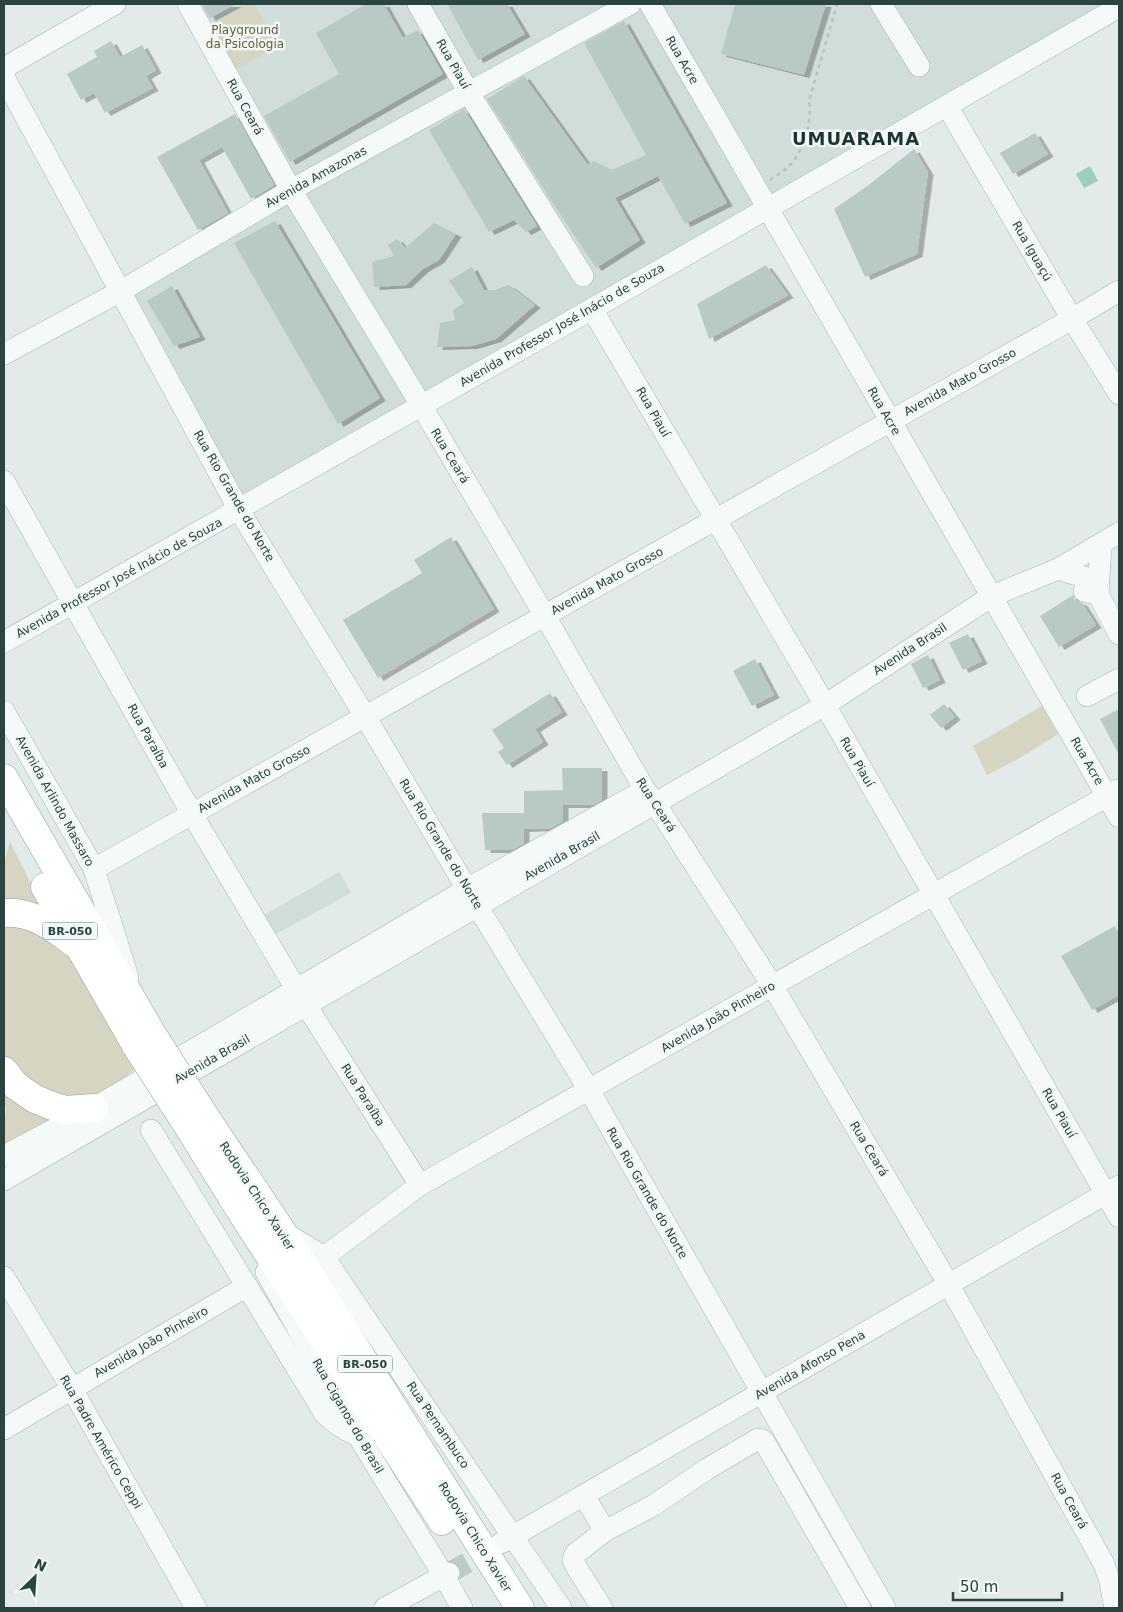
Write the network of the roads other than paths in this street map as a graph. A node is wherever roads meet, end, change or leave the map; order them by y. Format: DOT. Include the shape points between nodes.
graph roads {
  1 [pos="115,4"];
  2 [pos="188,4"];
  3 [pos="418,4"];
  4 [pos="630,4"];
  5 [pos="650,4"];
  6 [pos="881,4"];
  7 [pos="1119,7"];
  8 [pos="919,66"];
  9 [pos="4,68"];
  10 [pos="4,76"];
  11 [pos="470,93"];
  12 [pos="947,106"];
  13 [pos="291,190"];
  14 [pos="762,199"];
  15 [pos="583,276"];
  16 [pos="1119,290"];
  17 [pos="120,291"];
  18 [pos="592,308"];
  19 [pos="1072,319"];
  20 [pos="4,354"];
  21 [pos="1119,394"];
  22 [pos="421,405"];
  23 [pos="890,421"];
  24 [pos="4,481"];
  25 [pos="239,510"];
  26 [pos="716,519"];
  27 [pos="1119,532"];
  28 [pos="1101,545"];
  29 [pos="1058,569"];
  30 [pos="1098,594"];
  31 [pos="992,596"];
  32 [pos="73,603"];
  33 [pos="545,616"];
  34 [pos="1119,634"];
  35 [pos="4,642"];
  36 [pos="1119,679"];
  37 [pos="1087,696"];
  38 [pos="825,704"];
  39 [pos="4,711"];
  40 [pos="365,716"];
  41 [pos="4,778"];
  42 [pos="1113,792"];
  43 [pos="650,796"];
  44 [pos="4,814"];
  45 [pos="192,814"];
  46 [pos="1119,817"];
  47 [pos="94,870"];
  48 [pos="933,894"];
  49 [pos="472,897"];
  50 [pos="4,914"];
  51 [pos="80,948"];
  52 [pos="772,985"];
  53 [pos="301,997"];
  54 [pos="138,1008"];
  55 [pos="145,1040"];
  56 [pos="4,1071"];
  57 [pos="588,1090"];
  58 [pos="94,1108"];
  59 [pos="199,1126"];
  60 [pos="151,1130"];
  61 [pos="4,1156"];
  62 [pos="4,1180"];
  63 [pos="420,1185"];
  64 [pos="1113,1190"];
  65 [pos="1119,1217"];
  66 [pos="245,1218"];
  67 [pos="281,1230"];
  68 [pos="324,1256"];
  69 [pos="4,1277"];
  70 [pos="949,1285"];
  71 [pos="247,1286"];
  72 [pos="72,1389"];
  73 [pos="762,1393"];
  74 [pos="4,1429"];
  75 [pos="358,1436"];
  76 [pos="584,1496"];
  77 [pos="605,1531"];
  78 [pos="508,1540"];
  79 [pos="447,1574"];
  80 [pos="196,1608"];
  81 [pos="385,1608"];
  82 [pos="462,1608"];
  83 [pos="500,1608"];
  84 [pos="520,1608"];
  85 [pos="562,1608"];
  86 [pos="602,1608"];
  87 [pos="860,1608"];
  88 [pos="885,1608"];
  89 [pos="1117,1608"];
  1 -- 9 [label="street"];
  2 -- 13 [label="street, Rua Ceará"];
  3 -- 11 [label="street, Rua Piauí"];
  4 -- 11 [label="street, Avenida Amazonas"];
  5 -- 14 [label="street, Rua Acre"];
  6 -- 8 [label="street"];
  7 -- 12 [label="street, Avenida Professor José Inácio de Souza"];
  10 -- 17 [label="street, Rua Rio Grande do Norte"];
  11 -- 13 [label="street, Avenida Amazonas"];
  11 -- 15 [label="street, Rua Piauí"];
  12 -- 14 [label="street, Avenida Professor José Inácio de Souza"];
  12 -- 19 [label="street, Rua Iguaçú"];
  13 -- 17 [label="street, Avenida Amazonas"];
  13 -- 22 [label="street, Rua Ceará"];
  14 -- 18 [label="street, Avenida Professor José Inácio de Souza"];
  14 -- 23 [label="street, Rua Acre"];
  16 -- 19 [label="street, Avenida Mato Grosso"];
  17 -- 20 [label="street, Avenida Amazonas"];
  17 -- 25 [label="street, Rua Rio Grande do Norte"];
  18 -- 22 [label="street, Avenida Professor José Inácio de Souza"];
  18 -- 26 [label="street, Rua Piauí"];
  19 -- 21 [label="street, Rua Iguaçú"];
  19 -- 23 [label="street, Avenida Mato Grosso"];
  22 -- 25 [label="street, Avenida Professor José Inácio de Souza"];
  22 -- 33 [label="street, Rua Ceará"];
  23 -- 26 [label="street, Avenida Mato Grosso"];
  23 -- 31 [label="street, Rua Acre"];
  24 -- 32 [label="street, Rua Paraíba"];
  25 -- 32 [label="street, Avenida Professor José Inácio de Souza"];
  25 -- 40 [label="street, Rua Rio Grande do Norte"];
  26 -- 33 [label="street, Avenida Mato Grosso"];
  26 -- 38 [label="street, Rua Piauí"];
  27 -- 28 [label="street, Avenida Brasil"];
  28 -- 29 [label="street, Avenida Brasil"];
  28 -- 30 [label="street"];
  29 -- 30 [label="street" via="1090,579 1084,591"];
  29 -- 31 [label="street, Avenida Brasil"];
  30 -- 34 [label="street"];
  31 -- 38 [label="street, Avenida Brasil"];
  31 -- 42 [label="street, Rua Acre"];
  32 -- 35 [label="street, Avenida Professor José Inácio de Souza"];
  32 -- 45 [label="street, Rua Paraíba"];
  33 -- 40 [label="street, Avenida Mato Grosso"];
  33 -- 43 [label="street, Rua Ceará"];
  36 -- 37 [label="street"];
  38 -- 43 [label="street, Avenida Brasil"];
  38 -- 48 [label="street, Rua Piauí"];
  39 -- 47 [label="street, Avenida Arlindo Massaro"];
  40 -- 45 [label="street, Avenida Mato Grosso"];
  40 -- 49 [label="street, Rua Rio Grande do Norte"];
  41 -- 54 [label="highway, Rodovia Chico Xavier / BR-050"];
  42 -- 46 [label="street, Rua Acre"];
  42 -- 48 [label="street, Avenida João Pinheiro"];
  43 -- 49 [label="street, Avenida Brasil"];
  43 -- 52 [label="street, Rua Ceará"];
  44 -- 51 [label="highway, Rodovia Chico Xavier / BR-050"];
  45 -- 47 [label="street, Avenida Mato Grosso"];
  45 -- 53 [label="street, Rua Paraíba"];
  47 -- 54 [label="street, Avenida Arlindo Massaro"];
  48 -- 52 [label="street, Avenida João Pinheiro"];
  48 -- 64 [label="street, Rua Piauí"];
  49 -- 53 [label="street, Avenida Brasil"];
  49 -- 57 [label="street, Rua Rio Grande do Norte"];
  50 -- 51 [label="highway" via="16,912 36,918"];
  51 -- 55 [label="highway, Rodovia Chico Xavier / BR-050"];
  52 -- 57 [label="street, Avenida João Pinheiro"];
  52 -- 70 [label="street, Rua Ceará"];
  53 -- 58 [label="street, Avenida Brasil"];
  53 -- 62 [label="street, Avenida Brasil"];
  53 -- 63 [label="street, Rua Paraíba"];
  54 -- 55 [label="highway, Rodovia Chico Xavier / BR-050"];
  55 -- 59 [label="highway, Rodovia Chico Xavier / BR-050, bridge"];
  56 -- 58 [label="highway" via="16,1086 50,1106 64,1110"];
  57 -- 63 [label="street, Avenida João Pinheiro"];
  57 -- 73 [label="street, Rua Rio Grande do Norte"];
  58 -- 61 [label="street, Avenida Brasil"];
  59 -- 66 [label="highway, Rodovia Chico Xavier / BR-050"];
  59 -- 67 [label="highway, Rodovia Chico Xavier / BR-050"];
  60 -- 71 [label="street"];
  63 -- 68 [label="street, Avenida João Pinheiro"];
  64 -- 65 [label="street, Rua Piauí"];
  64 -- 70 [label="street, Avenida Afonso Pena"];
  66 -- 75 [label="street, Rua Ciganos do Brasil" via="266,1273"];
  66 -- 83 [label="highway, Rodovia Chico Xavier / BR-050"];
  67 -- 68 [label="street, Rua Pernambuco"];
  67 -- 84 [label="highway, Rodovia Chico Xavier / BR-050"];
  68 -- 78 [label="street, Rua Pernambuco"];
  69 -- 72 [label="street, Rua Padre Américo Ceppi"];
  70 -- 73 [label="street, Avenida Afonso Pena"];
  70 -- 89 [label="street, Rua Ceará" via="1104,1564"];
  71 -- 72 [label="street, Avenida João Pinheiro"];
  71 -- 75 [label="street" via="325,1414 333,1423"];
  72 -- 74 [label="street, Avenida João Pinheiro"];
  72 -- 80 [label="street, Rua Padre Américo Ceppi"];
  73 -- 76 [label="street, Avenida Afonso Pena"];
  73 -- 88 [label="street, Rua Rio Grande do Norte"];
  75 -- 79 [label="street, Rua Ciganos do Brasil"];
  76 -- 77 [label="street"];
  76 -- 78 [label="street, Avenida Afonso Pena"];
  77 -- 86 [label="street" via="575,1554 574,1560"];
  77 -- 87 [label="street" via="654,1505 732,1453 758,1439 762,1440"];
  78 -- 85 [label="street, Rua Pernambuco"];
  79 -- 81 [label="street"];
  79 -- 82 [label="street, Rua Ciganos do Brasil"];
}
